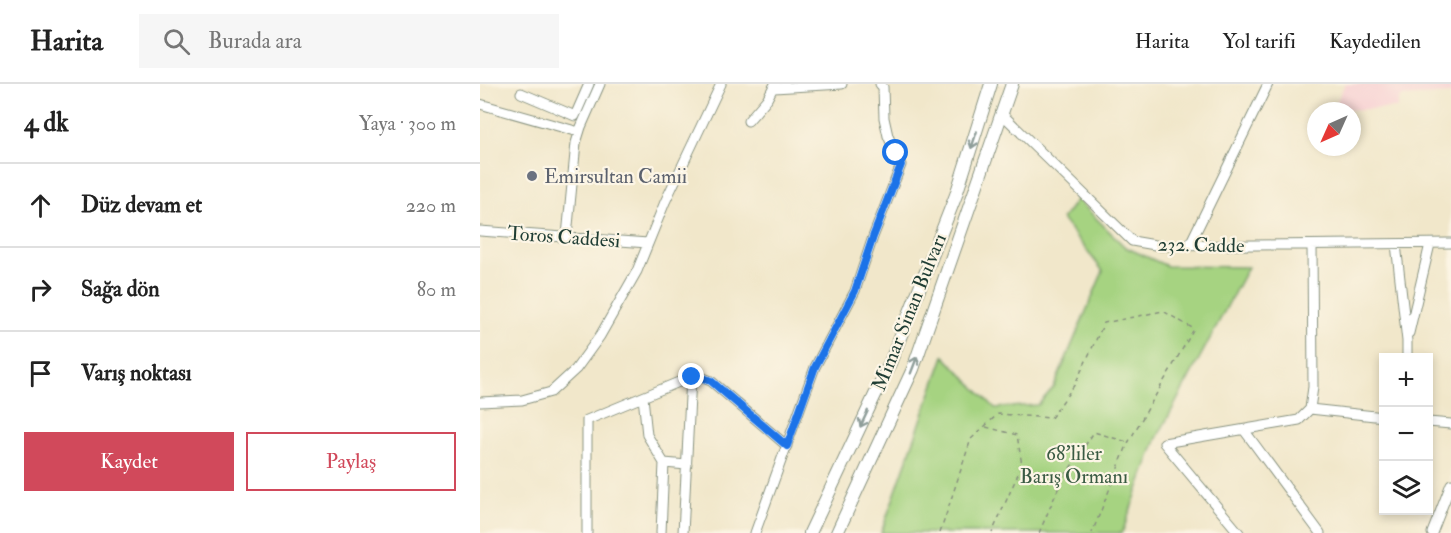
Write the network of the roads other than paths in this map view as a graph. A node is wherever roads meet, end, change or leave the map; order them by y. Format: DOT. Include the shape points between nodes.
graph roads {
  1 [pos="589,84"];
  2 [pos="600,84"];
  3 [pos="721,84"];
  4 [pos="842,84"];
  5 [pos="880,84"];
  6 [pos="992,84"];
  7 [pos="1012,84"];
  8 [pos="1268,84"];
  9 [pos="775,86"];
  10 [pos="521,93"];
  11 [pos="480,104"];
  12 [pos="546,105"];
  13 [pos="1002,114"];
  14 [pos="538,121"];
  15 [pos="748,121"];
  16 [pos="579,132"];
  17 [pos="480,231"];
  18 [pos="567,236"];
  19 [pos="648,243"];
  20 [pos="1451,243"];
  21 [pos="1396,244"];
  22 [pos="1430,244"];
  23 [pos="1312,245"];
  24 [pos="1189,246"];
  25 [pos="1407,341"];
  26 [pos="1407,353"];
  27 [pos="692,377"];
  28 [pos="643,397"];
  29 [pos="480,402"];
  30 [pos="1310,409"];
  31 [pos="1379,417"];
  32 [pos="1433,422"];
  33 [pos="1451,424"];
  34 [pos="1244,430"];
  35 [pos="787,446"];
  36 [pos="664,463"];
  37 [pos="687,465"];
  38 [pos="1451,484"];
  39 [pos="586,533"];
  40 [pos="661,533"];
  41 [pos="683,533"];
  42 [pos="755,533"];
  43 [pos="810,533"];
  44 [pos="837,533"];
  45 [pos="1239,533"];
  46 [pos="1320,533"];
  47 [pos="1432,533"];
  1 -- 12 [label="street" via="575,116"];
  2 -- 16 [label="street"];
  3 -- 19 [label="street"];
  4 -- 9 [label="street"];
  5 -- 35 [label="street" via="888,136 901,165 855,291 815,367"];
  6 -- 43 [label="main road, Mimar Sinan Bulvarı, one-way" via="956,195 890,363"];
  7 -- 13 [label="main road, Mimar Sinan Bulvarı"];
  8 -- 24 [label="street"];
  9 -- 15 [label="street"];
  10 -- 12 [label="street"];
  11 -- 14 [label="street"];
  12 -- 14 [label="street"];
  13 -- 24 [label="street, 232. Cadde" via="1132,241"];
  44 -- 13 [label="main road, Mimar Sinan Bulvarı, one-way" via="913,369"];
  14 -- 16 [label="street"];
  16 -- 18 [label="street"];
  17 -- 18 [label="street, Toros Caddesi"];
  18 -- 19 [label="street, Toros Caddesi"];
  19 -- 29 [label="street" via="637,271 600,336 576,369 551,392 522,400"];
  20 -- 22 [label="street, 232. Cadde"];
  21 -- 22 [label="street, 232. Cadde"];
  21 -- 23 [label="street, 232. Cadde"];
  21 -- 25 [label="street"];
  22 -- 25 [label="street"];
  23 -- 24 [label="street, 232. Cadde"];
  23 -- 30 [label="street"];
  25 -- 26 [label="street"];
  27 -- 28 [label="street"];
  27 -- 35 [label="street" via="711,381"];
  27 -- 37 [label="street"];
  28 -- 36 [label="street" via="646,435"];
  28 -- 39 [label="street" via="587,420"];
  30 -- 31 [label="street"];
  30 -- 34 [label="street" via="1299,420"];
  32 -- 33 [label="street"];
  34 -- 45 [label="street" via="1164,443"];
  34 -- 46 [label="street"];
  35 -- 42 [label="street"];
  36 -- 37 [label="street"];
  36 -- 40 [label="street"];
  37 -- 41 [label="street"];
  38 -- 47 [label="street"];
}
